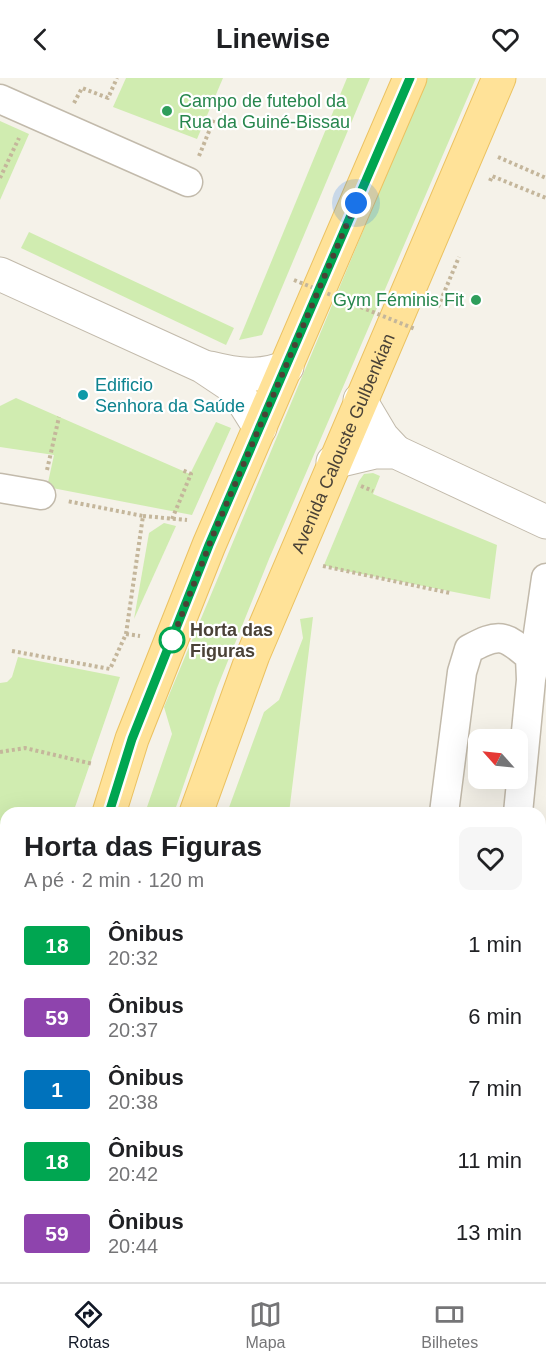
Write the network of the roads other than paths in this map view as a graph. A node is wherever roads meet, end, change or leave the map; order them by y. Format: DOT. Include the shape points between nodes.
graph roads {
  1 [pos="410,78"];
  2 [pos="499,78"];
  3 [pos="0,99"];
  4 [pos="188,182"];
  5 [pos="0,274"];
  6 [pos="202,366"];
  7 [pos="287,367"];
  8 [pos="360,400"];
  9 [pos="260,428"];
  10 [pos="396,452"];
  11 [pos="333,462"];
  12 [pos="0,488"];
  13 [pos="41,495"];
  14 [pos="546,522"];
  15 [pos="546,578"];
  16 [pos="531,680"];
  17 [pos="132,739"];
  18 [pos="111,807"];
  19 [pos="134,807"];
  20 [pos="198,807"];
  21 [pos="446,807"];
  22 [pos="516,807"];
  1 -- 7 [label="main road"];
  2 -- 8 [label="main road, Avenida Calouste Gulbenkian"];
  3 -- 4 [label="street"];
  5 -- 6 [label="street"];
  6 -- 7 [label="street" via="254,376"];
  6 -- 9 [label="street" via="235,388"];
  7 -- 9 [label="main road"];
  8 -- 10 [label="street"];
  8 -- 11 [label="main road, Avenida Calouste Gulbenkian"];
  9 -- 17 [label="main road"];
  10 -- 11 [label="street" via="375,452"];
  10 -- 14 [label="street"];
  11 -- 20 [label="main road, Avenida Calouste Gulbenkian" via="253,655"];
  12 -- 13 [label="street"];
  15 -- 16 [label="street"];
  16 -- 21 [label="street" via="530,657 512,641 491,637 469,649 462,672"];
  16 -- 22 [label="street"];
  17 -- 18 [label="main road"];
  17 -- 19 [label="main road" via="142,777"];
}
